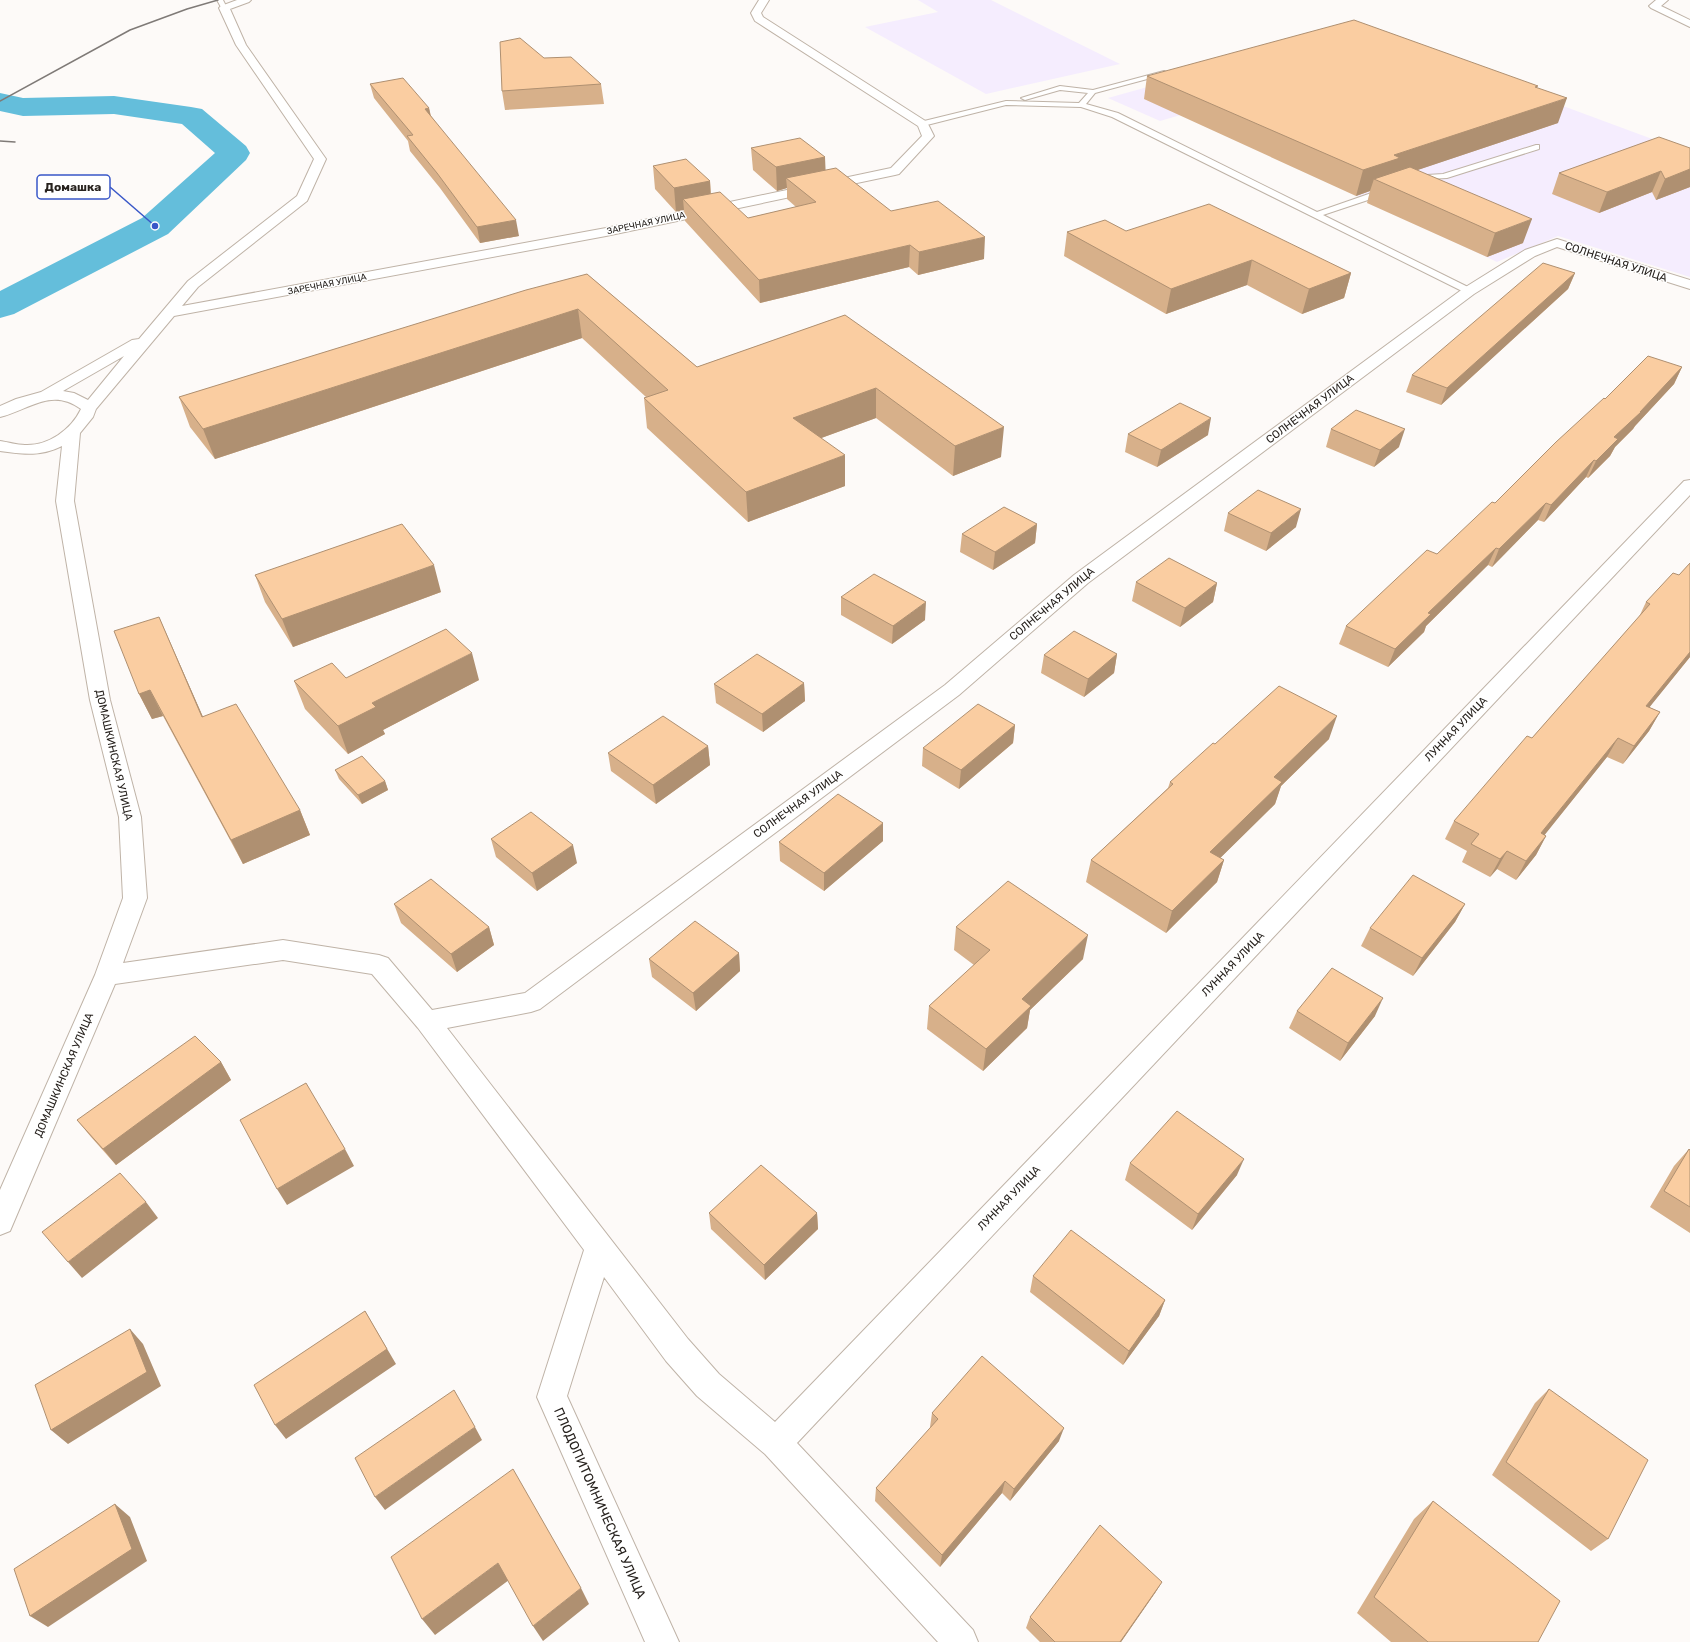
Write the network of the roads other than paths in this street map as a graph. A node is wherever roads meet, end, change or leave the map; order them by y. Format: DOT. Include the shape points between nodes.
graph roads {
  1 [pos="246,0"];
  2 [pos="764,0"];
  3 [pos="1663,0"];
  4 [pos="222,4"];
  5 [pos="1690,24"];
  6 [pos="1170,72"];
  7 [pos="1093,92"];
  8 [pos="1006,103"];
  9 [pos="1081,105"];
  10 [pos="923,124"];
  11 [pos="1536,147"];
  12 [pos="1316,215"];
  13 [pos="1690,285"];
  14 [pos="1469,291"];
  15 [pos="168,314"];
  16 [pos="149,337"];
  17 [pos="47,394"];
  18 [pos="89,408"];
  19 [pos="0,412"];
  20 [pos="72,433"];
  21 [pos="0,446"];
  22 [pos="1690,484"];
  23 [pos="107,975"];
  24 [pos="427,1021"];
  25 [pos="0,1222"];
  26 [pos="599,1248"];
  27 [pos="776,1443"];
  28 [pos="662,1642"];
  29 [pos="961,1642"];
  1 -- 4 [label="street"];
  2 -- 10 [label="street" via="756,13 759,19"];
  3 -- 5 [label="street" via="1654,6"];
  4 -- 15 [label="street" via="241,46 320,159 303,198 193,284"];
  6 -- 7 [label="lane"];
  7 -- 8 [label="lane" via="1060,88"];
  7 -- 9 [label="lane"];
  8 -- 9 [label="lane"];
  8 -- 10 [label="lane"];
  9 -- 12 [label="lane" via="1116,115"];
  10 -- 15 [label="street, ЗАРЕЧНАЯ УЛИЦА" via="928,136 895,171 606,232"];
  11 -- 12 [label="lane" via="1444,176 1427,177"];
  12 -- 14 [label="lane"];
  13 -- 14 [label="street, СОЛНЕЧНАЯ УЛИЦА" via="1557,243 1530,254"];
  14 -- 24 [label="street, СОЛНЕЧНАЯ УЛИЦА" via="1081,578 952,690 531,1002"];
  15 -- 16 [label="street"];
  16 -- 17 [label="street"];
  16 -- 18 [label="street"];
  17 -- 18 [label="street" via="71,397"];
  17 -- 19 [label="street" via="28,399"];
  18 -- 20 [label="street" via="86,418"];
  20 -- 21 [label="street" via="51,445 26,450"];
  20 -- 23 [label="street, ДОМАШКИНСКАЯ УЛИЦА" via="66,501 100,700 130,817 135,898"];
  22 -- 27 [label="street, ЛУННАЯ УЛИЦА"];
  23 -- 24 [label="street" via="283,950 379,965"];
  23 -- 25 [label="street, ДОМАШКИНСКАЯ УЛИЦА"];
  24 -- 26 [label="street"];
  26 -- 27 [label="street" via="677,1350 708,1385"];
  26 -- 28 [label="street, ПЛОДОПИТОМНИЧЕСКАЯ УЛИЦА" via="552,1397"];
  27 -- 29 [label="street"];
}
